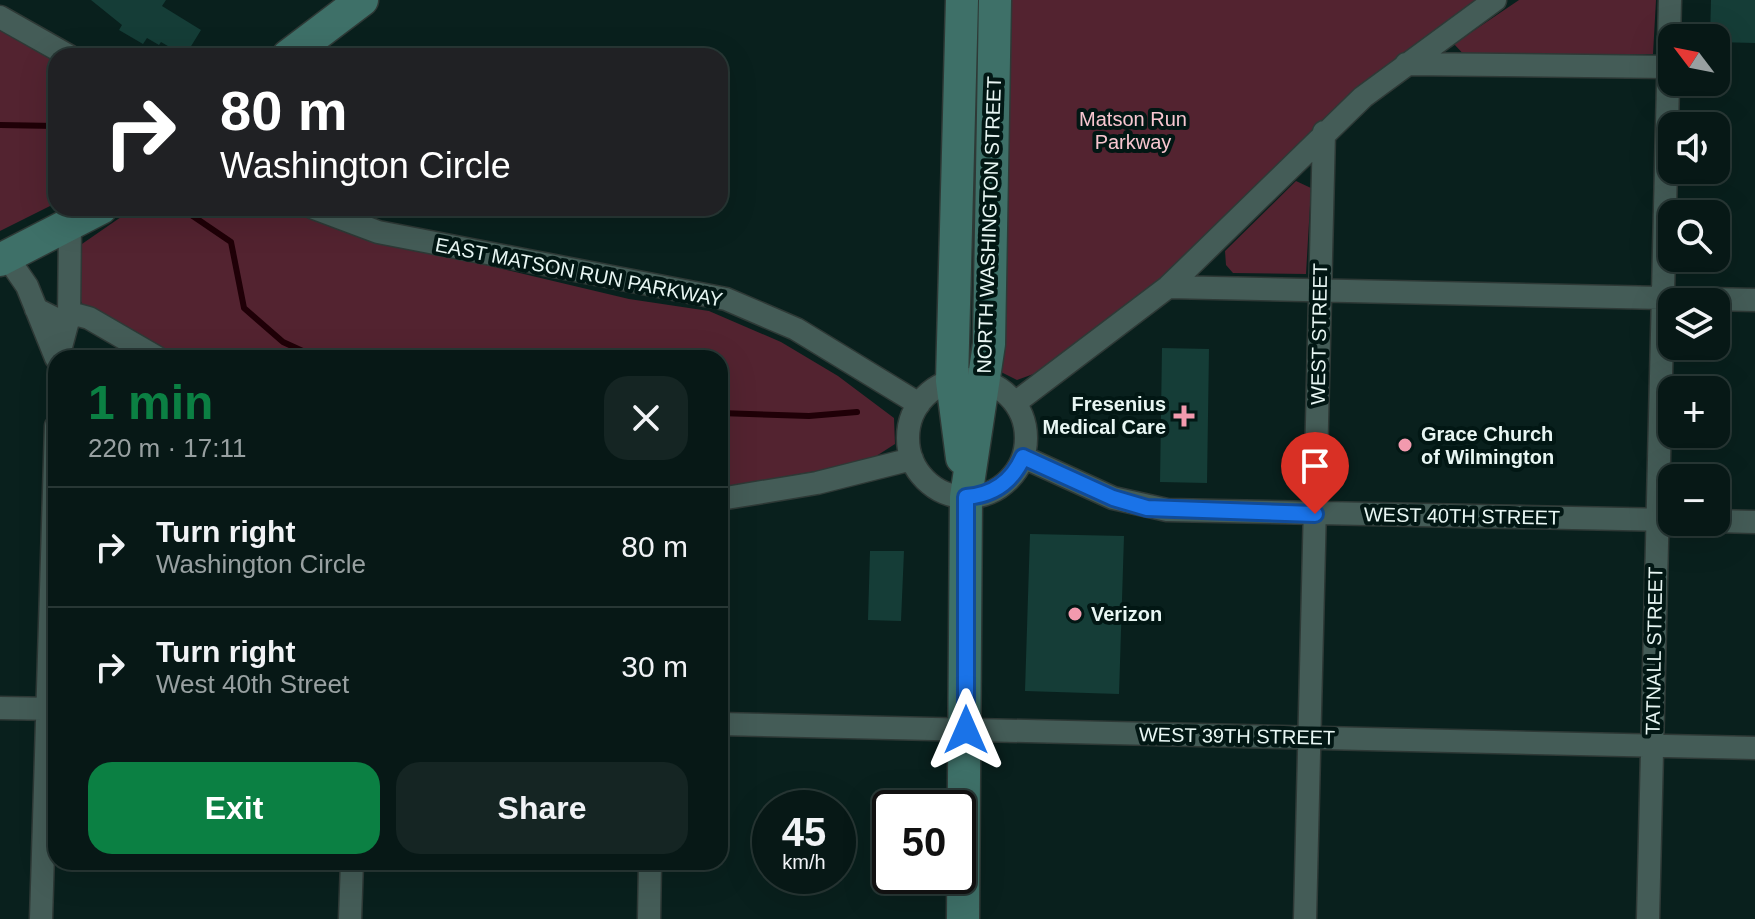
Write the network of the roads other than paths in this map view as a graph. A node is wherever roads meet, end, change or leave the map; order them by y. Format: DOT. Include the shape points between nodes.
graph roads {
  1 [pos="362,0"];
  2 [pos="962,0"];
  3 [pos="995,0"];
  4 [pos="1495,0"];
  5 [pos="1670,0"];
  6 [pos="0,17"];
  7 [pos="1669,24"];
  8 [pos="55,48"];
  9 [pos="299,48"];
  10 [pos="1406,64"];
  11 [pos="1658,67"];
  12 [pos="1667,96"];
  13 [pos="1324,132"];
  14 [pos="88,216"];
  15 [pos="335,216"];
  16 [pos="70,227"];
  17 [pos="7,266"];
  18 [pos="1168,287"];
  19 [pos="1663,288"];
  20 [pos="1320,290"];
  21 [pos="1658,297"];
  22 [pos="1730,299"];
  23 [pos="1755,300"];
  24 [pos="36,309"];
  25 [pos="69,317"];
  26 [pos="54,350"];
  27 [pos="59,350"];
  28 [pos="144,350"];
  29 [pos="1664,360"];
  30 [pos="952,381"];
  31 [pos="985,382"];
  32 [pos="1015,403"];
  33 [pos="919,404"];
  34 [pos="1023,457"];
  35 [pos="912,459"];
  36 [pos="1664,464"];
  37 [pos="966,497"];
  38 [pos="728,498"];
  39 [pos="1315,514"];
  40 [pos="1658,520"];
  41 [pos="1730,521"];
  42 [pos="1755,522"];
  43 [pos="1664,536"];
  44 [pos="0,708"];
  45 [pos="48,709"];
  46 [pos="728,724"];
  47 [pos="966,730"];
  48 [pos="1310,738"];
  49 [pos="1652,746"];
  50 [pos="1755,748"];
  51 [pos="48,785"];
  52 [pos="352,870"];
  53 [pos="650,870"];
  54 [pos="41,919"];
  55 [pos="350,919"];
  56 [pos="649,919"];
  57 [pos="963,919"];
  58 [pos="1305,919"];
  59 [pos="1648,919"];
  1 -- 9 [label="main road"];
  2 -- 30 [label="main road, NORTH WASHINGTON STREET"];
  3 -- 31 [label="main road, NORTH WASHINGTON STREET"];
  4 -- 10 [label="street"];
  5 -- 7 [label="street, TATNALL STREET"];
  6 -- 8 [label="street"];
  10 -- 11 [label="street"];
  10 -- 13 [label="street"];
  12 -- 19 [label="street, TATNALL STREET"];
  13 -- 18 [label="street"];
  13 -- 20 [label="street, WEST STREET"];
  14 -- 16 [label="main road"];
  15 -- 33 [label="street, EAST MATSON RUN PARKWAY" via="378,232 726,299 796,329"];
  16 -- 17 [label="main road"];
  16 -- 25 [label="street"];
  17 -- 24 [label="street"];
  18 -- 20 [label="street"];
  18 -- 32 [label="street"];
  20 -- 21 [label="street"];
  20 -- 39 [label="street, WEST STREET"];
  22 -- 23 [label="street"];
  24 -- 25 [label="street" via="60,321"];
  24 -- 26 [label="street"];
  25 -- 27 [label="street"];
  25 -- 28 [label="street" via="89,318"];
  29 -- 36 [label="street, TATNALL STREET"];
  30 -- 31 [label="street"];
  30 -- 33 [label="street"];
  30 -- 37 [label="main road, NORTH WASHINGTON STREET"];
  31 -- 32 [label="street"];
  31 -- 37 [label="main road, NORTH WASHINGTON STREET"];
  32 -- 34 [label="street" via="1025,429"];
  33 -- 35 [label="street" via="909,431"];
  34 -- 37 [label="street" via="1001,486"];
  34 -- 39 [label="street, WEST 40TH STREET" via="1147,508"];
  35 -- 37 [label="street" via="933,486"];
  35 -- 38 [label="street"];
  37 -- 47 [label="main road, NORTH WASHINGTON STREET"];
  39 -- 40 [label="street, WEST 40TH STREET"];
  39 -- 48 [label="street, WEST STREET"];
  41 -- 42 [label="street"];
  43 -- 49 [label="street, TATNALL STREET"];
  44 -- 45 [label="street"];
  46 -- 47 [label="street, WEST 39TH STREET"];
  47 -- 48 [label="street, WEST 39TH STREET"];
  47 -- 57 [label="main road, NORTH WASHINGTON STREET"];
  48 -- 49 [label="street, WEST 39TH STREET"];
  48 -- 58 [label="street, WEST STREET"];
  49 -- 50 [label="street, WEST 39TH STREET"];
  49 -- 59 [label="street, TATNALL STREET"];
  51 -- 54 [label="street"];
  52 -- 55 [label="street"];
  53 -- 56 [label="street"];
}
